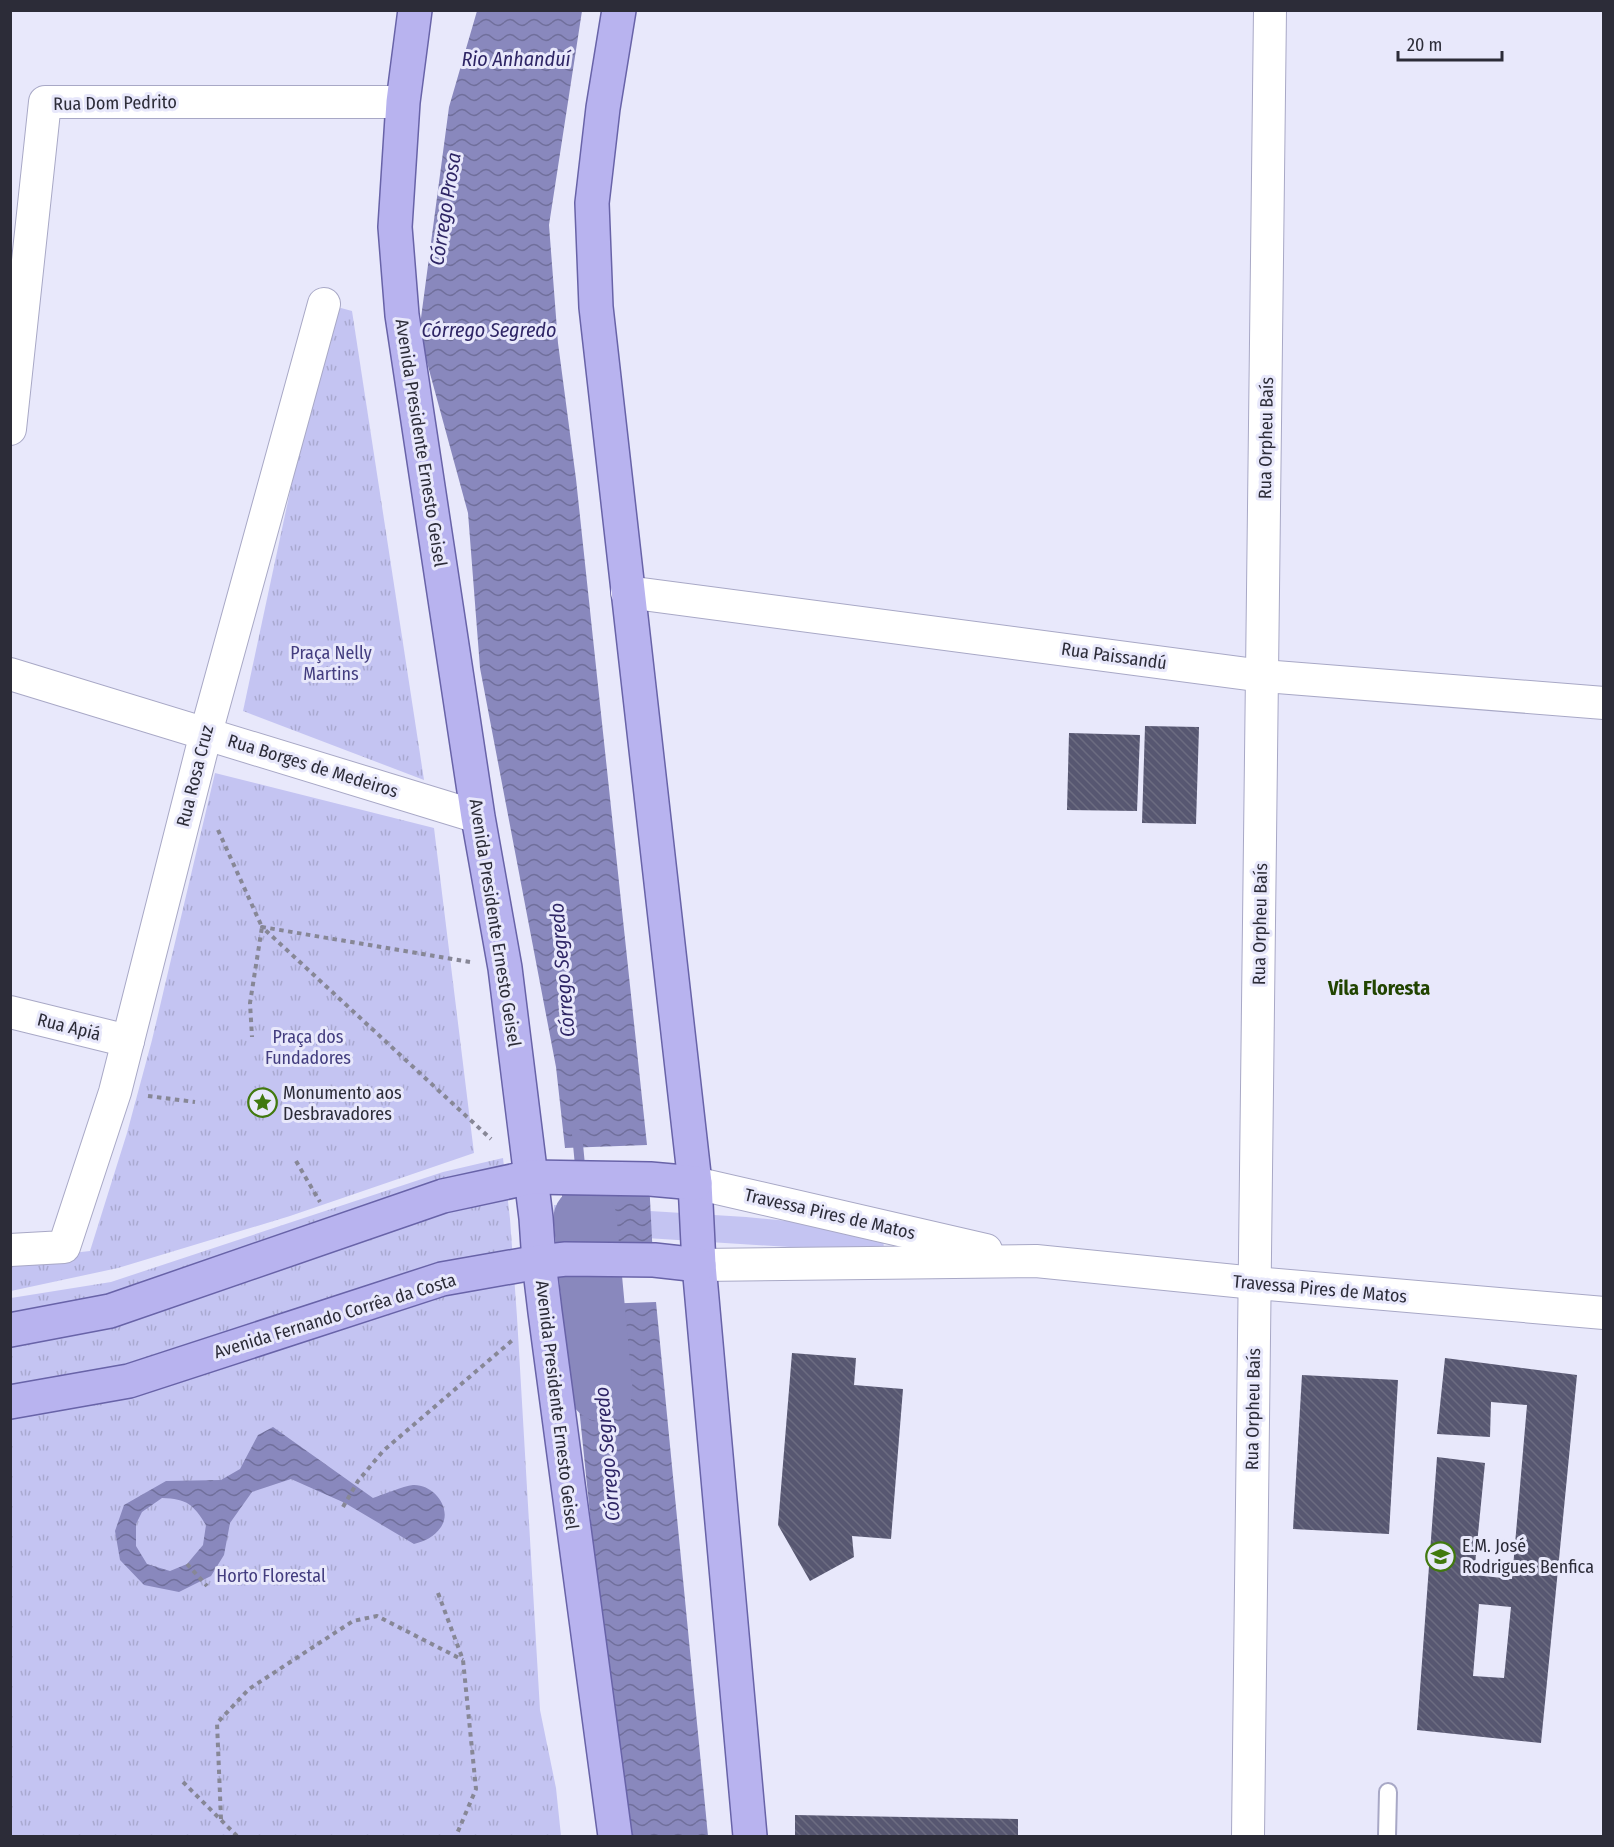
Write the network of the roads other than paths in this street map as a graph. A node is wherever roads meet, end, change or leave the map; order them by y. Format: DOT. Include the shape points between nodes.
graph roads {
  1 [pos="415,10"];
  2 [pos="619,10"];
  3 [pos="1270,10"];
  4 [pos="403,102"];
  5 [pos="324,304"];
  6 [pos="10,429"];
  7 [pos="627,592"];
  8 [pos="10,674"];
  9 [pos="1263,676"];
  10 [pos="1604,703"];
  11 [pos="206,733"];
  12 [pos="478,817"];
  13 [pos="10,1012"];
  14 [pos="128,1041"];
  15 [pos="547,1177"];
  16 [pos="694,1183"];
  17 [pos="10,1250"];
  18 [pos="553,1260"];
  19 [pos="1036,1261"];
  20 [pos="699,1265"];
  21 [pos="1255,1284"];
  22 [pos="1604,1313"];
  23 [pos="10,1330"];
  24 [pos="10,1402"];
  25 [pos="1388,1792"];
  26 [pos="615,1836"];
  27 [pos="750,1836"];
  28 [pos="1248,1836"];
  29 [pos="1387,1836"];
  1 -- 4 [label="main road, Avenida Presidente Ernesto Geisel"];
  2 -- 7 [label="main road" via="592,203 596,308"];
  3 -- 9 [label="street, Rua Orpheu Baís"];
  4 -- 6 [label="street, Rua Dom Pedrito" via="45,102"];
  4 -- 12 [label="main road, Avenida Presidente Ernesto Geisel" via="395,227 402,315"];
  5 -- 11 [label="street, Rua Rosa Cruz"];
  7 -- 9 [label="street, Rua Paissandú"];
  7 -- 16 [label="main road"];
  8 -- 11 [label="street, Rua Borges de Medeiros"];
  9 -- 10 [label="street, Rua Paissandú"];
  9 -- 21 [label="street, Rua Orpheu Baís"];
  11 -- 12 [label="street, Rua Borges de Medeiros"];
  11 -- 14 [label="street, Rua Rosa Cruz"];
  12 -- 15 [label="main road, Avenida Presidente Ernesto Geisel"];
  13 -- 14 [label="street, Rua Apiá"];
  14 -- 17 [label="street, Rua Rosa Cruz" via="116,1092 64,1247"];
  15 -- 16 [label="main road"];
  15 -- 18 [label="main road, Avenida Presidente Ernesto Geisel" via="536,1218"];
  15 -- 23 [label="main road" via="443,1196 110,1311"];
  16 -- 19 [label="street, Travessa Pires de Matos"];
  16 -- 20 [label="main road"];
  18 -- 20 [label="main road, Avenida Fernando Corrêa da Costa" via="654,1260"];
  18 -- 24 [label="main road, Avenida Fernando Corrêa da Costa" via="442,1279 129,1381"];
  18 -- 26 [label="main road, Avenida Presidente Ernesto Geisel" via="545,1312"];
  19 -- 20 [label="street, Travessa Pires de Matos"];
  19 -- 21 [label="street, Travessa Pires de Matos"];
  20 -- 27 [label="main road"];
  21 -- 22 [label="street, Travessa Pires de Matos"];
  21 -- 28 [label="street, Rua Orpheu Baís"];
  25 -- 29 [label="lane"];
}
